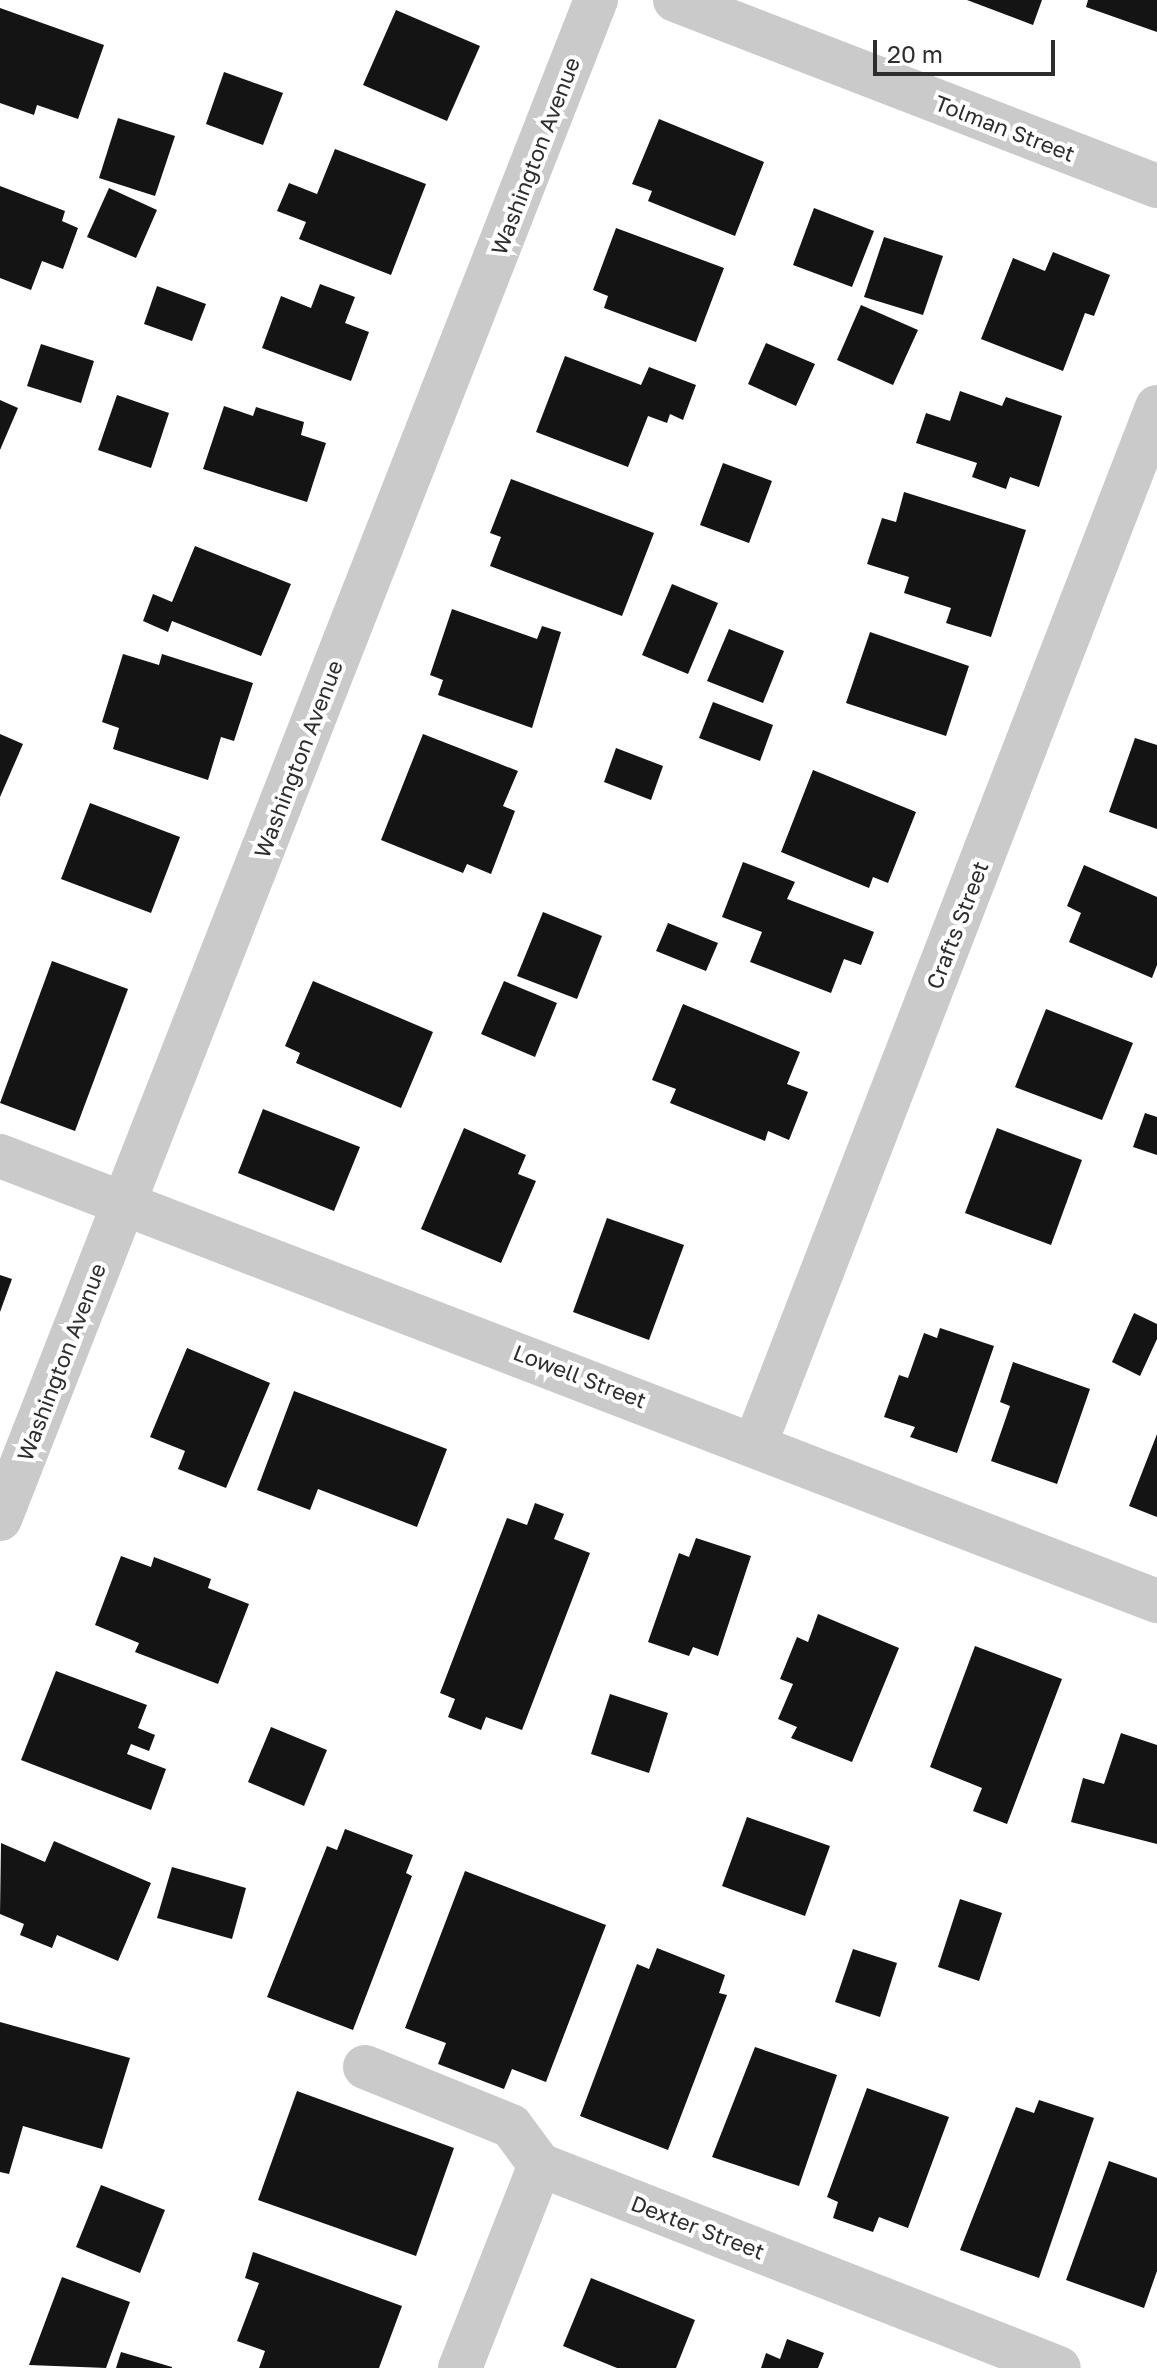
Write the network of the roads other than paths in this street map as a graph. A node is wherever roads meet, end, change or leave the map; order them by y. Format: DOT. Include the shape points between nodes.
graph roads {
  1 [pos="596,0"];
  2 [pos="675,0"];
  3 [pos="1157,186"];
  4 [pos="1157,407"];
  5 [pos="0,1156"];
  6 [pos="123,1203"];
  7 [pos="756,1442"];
  8 [pos="0,1519"];
  9 [pos="1157,1601"];
  10 [pos="365,2067"];
  11 [pos="540,2165"];
  12 [pos="460,2368"];
  13 [pos="1059,2368"];
  1 -- 6 [label="street, Washington Avenue"];
  2 -- 3 [label="street, Tolman Street"];
  4 -- 7 [label="street, Crafts Street"];
  5 -- 6 [label="street, Lowell Street"];
  6 -- 7 [label="street, Lowell Street"];
  6 -- 8 [label="street, Washington Avenue"];
  7 -- 9 [label="street, Lowell Street"];
  10 -- 11 [label="street" via="511,2126"];
  11 -- 12 [label="street"];
  11 -- 13 [label="street, Dexter Street"];
}
